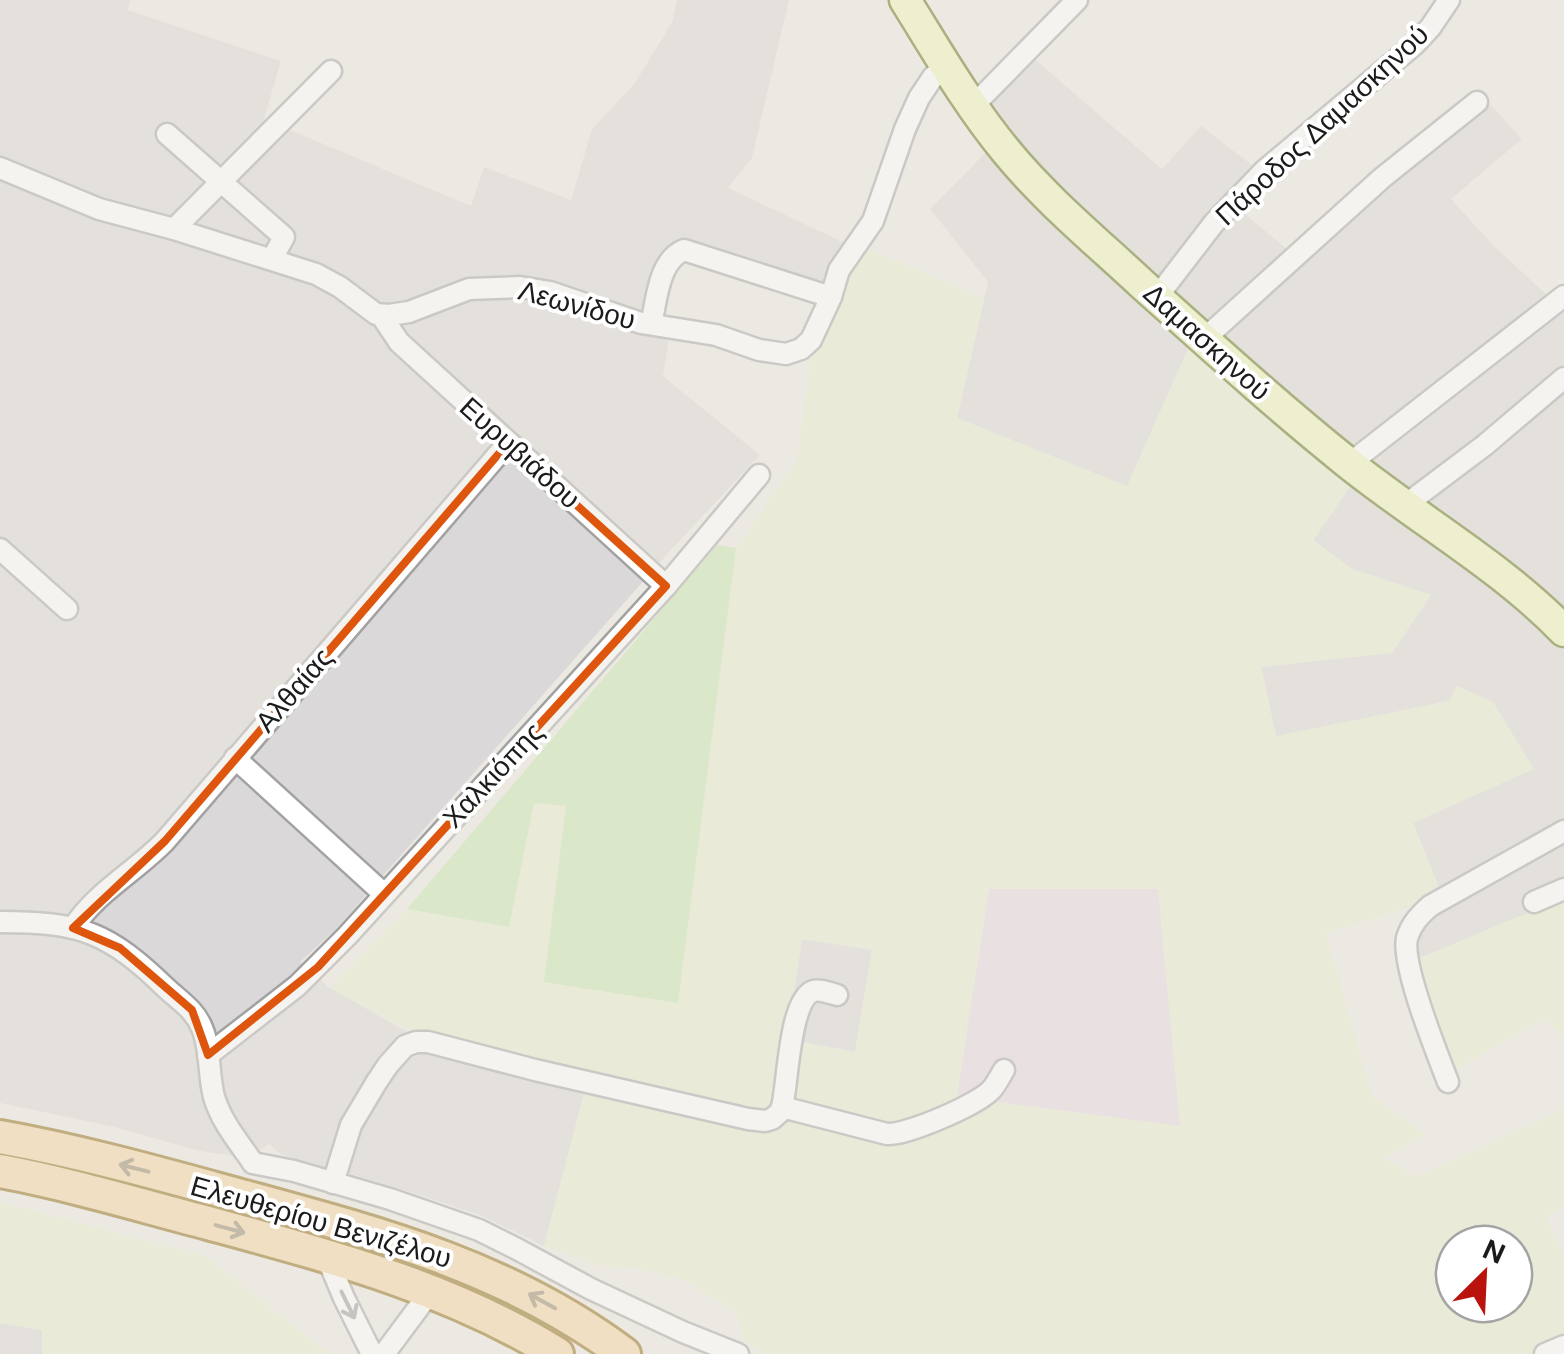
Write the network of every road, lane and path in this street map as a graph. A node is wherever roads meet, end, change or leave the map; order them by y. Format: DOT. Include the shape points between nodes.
graph roads {
  1 [pos="905,0"];
  2 [pos="1077,0"];
  3 [pos="1448,0"];
  4 [pos="946,65"];
  5 [pos="332,71"];
  6 [pos="1477,102"];
  7 [pos="973,106"];
  8 [pos="167,134"];
  9 [pos="0,168"];
  10 [pos="221,182"];
  11 [pos="174,229"];
  12 [pos="272,259"];
  13 [pos="1564,296"];
  14 [pos="831,297"];
  15 [pos="1157,297"];
  16 [pos="381,315"];
  17 [pos="651,324"];
  18 [pos="1203,340"];
  19 [pos="1564,378"];
  20 [pos="508,443"];
  21 [pos="1349,464"];
  22 [pos="758,475"];
  23 [pos="1404,506"];
  24 [pos="0,549"];
  25 [pos="666,586"];
  26 [pos="67,608"];
  27 [pos="1564,631"];
  28 [pos="235,758"];
  29 [pos="1564,831"];
  30 [pos="1564,889"];
  31 [pos="384,894"];
  32 [pos="1534,902"];
  33 [pos="0,922"];
  34 [pos="72,928"];
  35 [pos="836,995"];
  36 [pos="208,1055"];
  37 [pos="1004,1070"];
  38 [pos="1448,1082"];
  39 [pos="782,1107"];
  40 [pos="0,1136"];
  41 [pos="253,1163"];
  42 [pos="0,1171"];
  43 [pos="333,1183"];
  44 [pos="254,1200"];
  45 [pos="326,1255"];
  46 [pos="432,1290"];
  47 [pos="1564,1346"];
  48 [pos="372,1354"];
  49 [pos="384,1354"];
  50 [pos="557,1354"];
  51 [pos="624,1354"];
  52 [pos="738,1354"];
  53 [pos="1545,1354"];
  1 -- 4 [label="main road, Δαμασκηνού"];
  2 -- 7 [label="street"];
  3 -- 15 [label="street, Πάροδος Δαμασκηνού" via="1415,44 1265,170"];
  4 -- 7 [label="main road, Δαμασκηνού"];
  4 -- 14 [label="street, Λεωνίδου" via="919,98 873,221 841,267"];
  5 -- 10 [label="street"];
  6 -- 18 [label="street"];
  7 -- 15 [label="main road, Δαμασκηνού" via="1031,179"];
  8 -- 10 [label="street"];
  9 -- 11 [label="street" via="99,209"];
  10 -- 11 [label="street"];
  10 -- 12 [label="street" via="284,237"];
  11 -- 12 [label="street"];
  12 -- 16 [label="street" via="328,280"];
  13 -- 21 [label="street"];
  14 -- 17 [label="street, Λεωνίδου" via="808,344 786,354"];
  14 -- 17 [label="street" via="684,250 672,255 664,272"];
  15 -- 18 [label="main road, Δαμασκηνού"];
  16 -- 17 [label="street, Λεωνίδου" via="469,289 508,286"];
  16 -- 20 [label="street, Ευρυβιάδου" via="399,342"];
  18 -- 21 [label="main road, Δαμασκηνού"];
  19 -- 23 [label="street"];
  20 -- 25 [label="street, Ευρυβιάδου"];
  20 -- 28 [label="street, Αλθαίας"];
  21 -- 23 [label="main road, Δαμασκηνού"];
  22 -- 25 [label="street, Χαλκιόπης"];
  23 -- 27 [label="main road, Δαμασκηνού"];
  24 -- 26 [label="street"];
  25 -- 31 [label="street, Χαλκιόπης"];
  28 -- 31 [label="street"];
  28 -- 34 [label="street, Αλθαίας" via="150,857 92,902"];
  29 -- 38 [label="street" via="1430,906 1410,930 1408,957"];
  30 -- 32 [label="street"];
  31 -- 36 [label="street, Χαλκιόπης" via="308,976"];
  33 -- 34 [label="street"];
  34 -- 36 [label="street" via="120,948 192,1010"];
  35 -- 39 [label="street" via="813,991 800,1006"];
  36 -- 41 [label="street" via="222,1118"];
  37 -- 39 [label="street" via="978,1100 898,1134"];
  39 -- 43 [label="street" via="772,1119 758,1121 416,1042 395,1057 351,1125"];
  44 -- 40 [label="main road, Ελευθερίου Βενιζέλου, one-way"];
  41 -- 43 [label="street"];
  41 -- 44 [label="street"];
  42 -- 45 [label="main road, Ελευθερίου Βενιζέλου, one-way"];
  43 -- 52 [label="street" via="479,1230 590,1289"];
  51 -- 44 [label="main road, Ελευθερίου Βενιζέλου, one-way" via="481,1271 402,1241"];
  45 -- 46 [label="main road, Ελευθερίου Βενιζέλου"];
  45 -- 48 [label="street, one-way"];
  46 -- 49 [label="street"];
  46 -- 50 [label="main road, Ελευθερίου Βενιζέλου"];
  47 -- 53 [label="street"];
}
